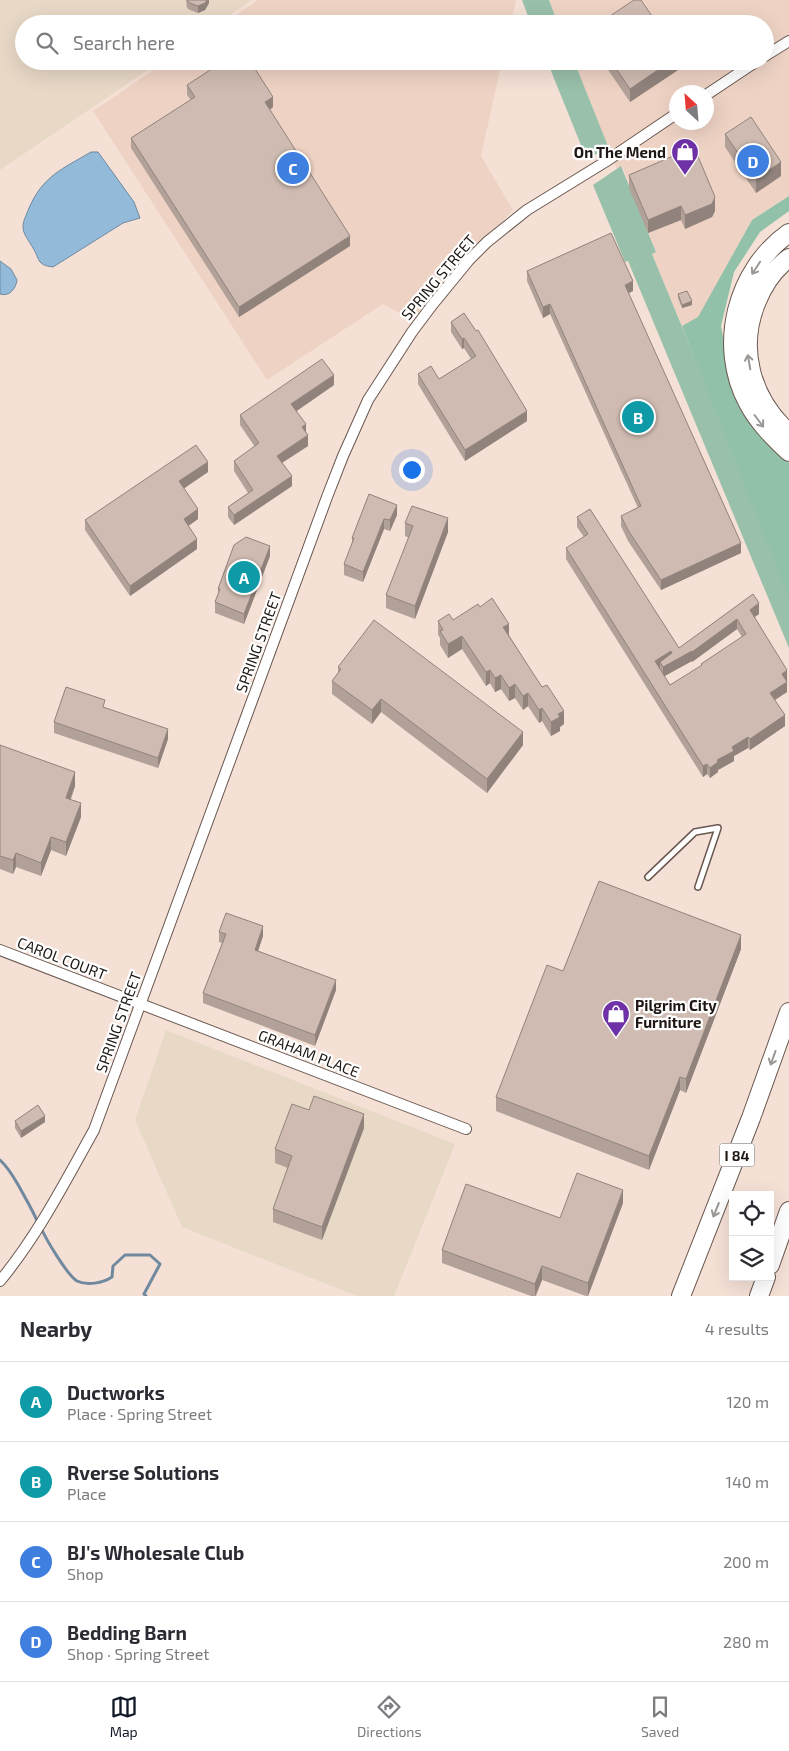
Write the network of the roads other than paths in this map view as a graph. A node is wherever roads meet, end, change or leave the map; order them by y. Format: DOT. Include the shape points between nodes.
graph roads {
  1 [pos="789,41"];
  2 [pos="774,50"];
  3 [pos="743,70"];
  4 [pos="714,89"];
  5 [pos="669,119"];
  6 [pos="789,234"];
  7 [pos="789,258"];
  8 [pos="789,433"];
  9 [pos="789,452"];
  10 [pos="648,877"];
  11 [pos="698,887"];
  12 [pos="0,950"];
  13 [pos="141,1005"];
  14 [pos="789,1012"];
  15 [pos="466,1130"];
  16 [pos="789,1212"];
  17 [pos="774,1254"];
  18 [pos="0,1281"];
  19 [pos="765,1281"];
  20 [pos="681,1296"];
  21 [pos="760,1296"];
  1 -- 2 [label="street"];
  3 -- 4 [label="street"];
  5 -- 13 [label="street, SPRING STREET" via="527,210 487,242 433,304 368,400 340,463"];
  6 -- 9 [label="highway, one-way" via="771,248 748,280 735,316 733,336 737,372 747,401 764,427"];
  8 -- 7 [label="highway, one-way" via="759,395 747,353 750,321 762,289"];
  10 -- 11 [label="lane" via="695,832 718,828"];
  12 -- 13 [label="street, CAROL COURT"];
  13 -- 15 [label="street, GRAHAM PLACE"];
  13 -- 18 [label="street, SPRING STREET" via="94,1130 46,1217"];
  14 -- 20 [label="highway, I 84, one-way" via="752,1118"];
  16 -- 17 [label="highway"];
  19 -- 21 [label="highway"];
}
